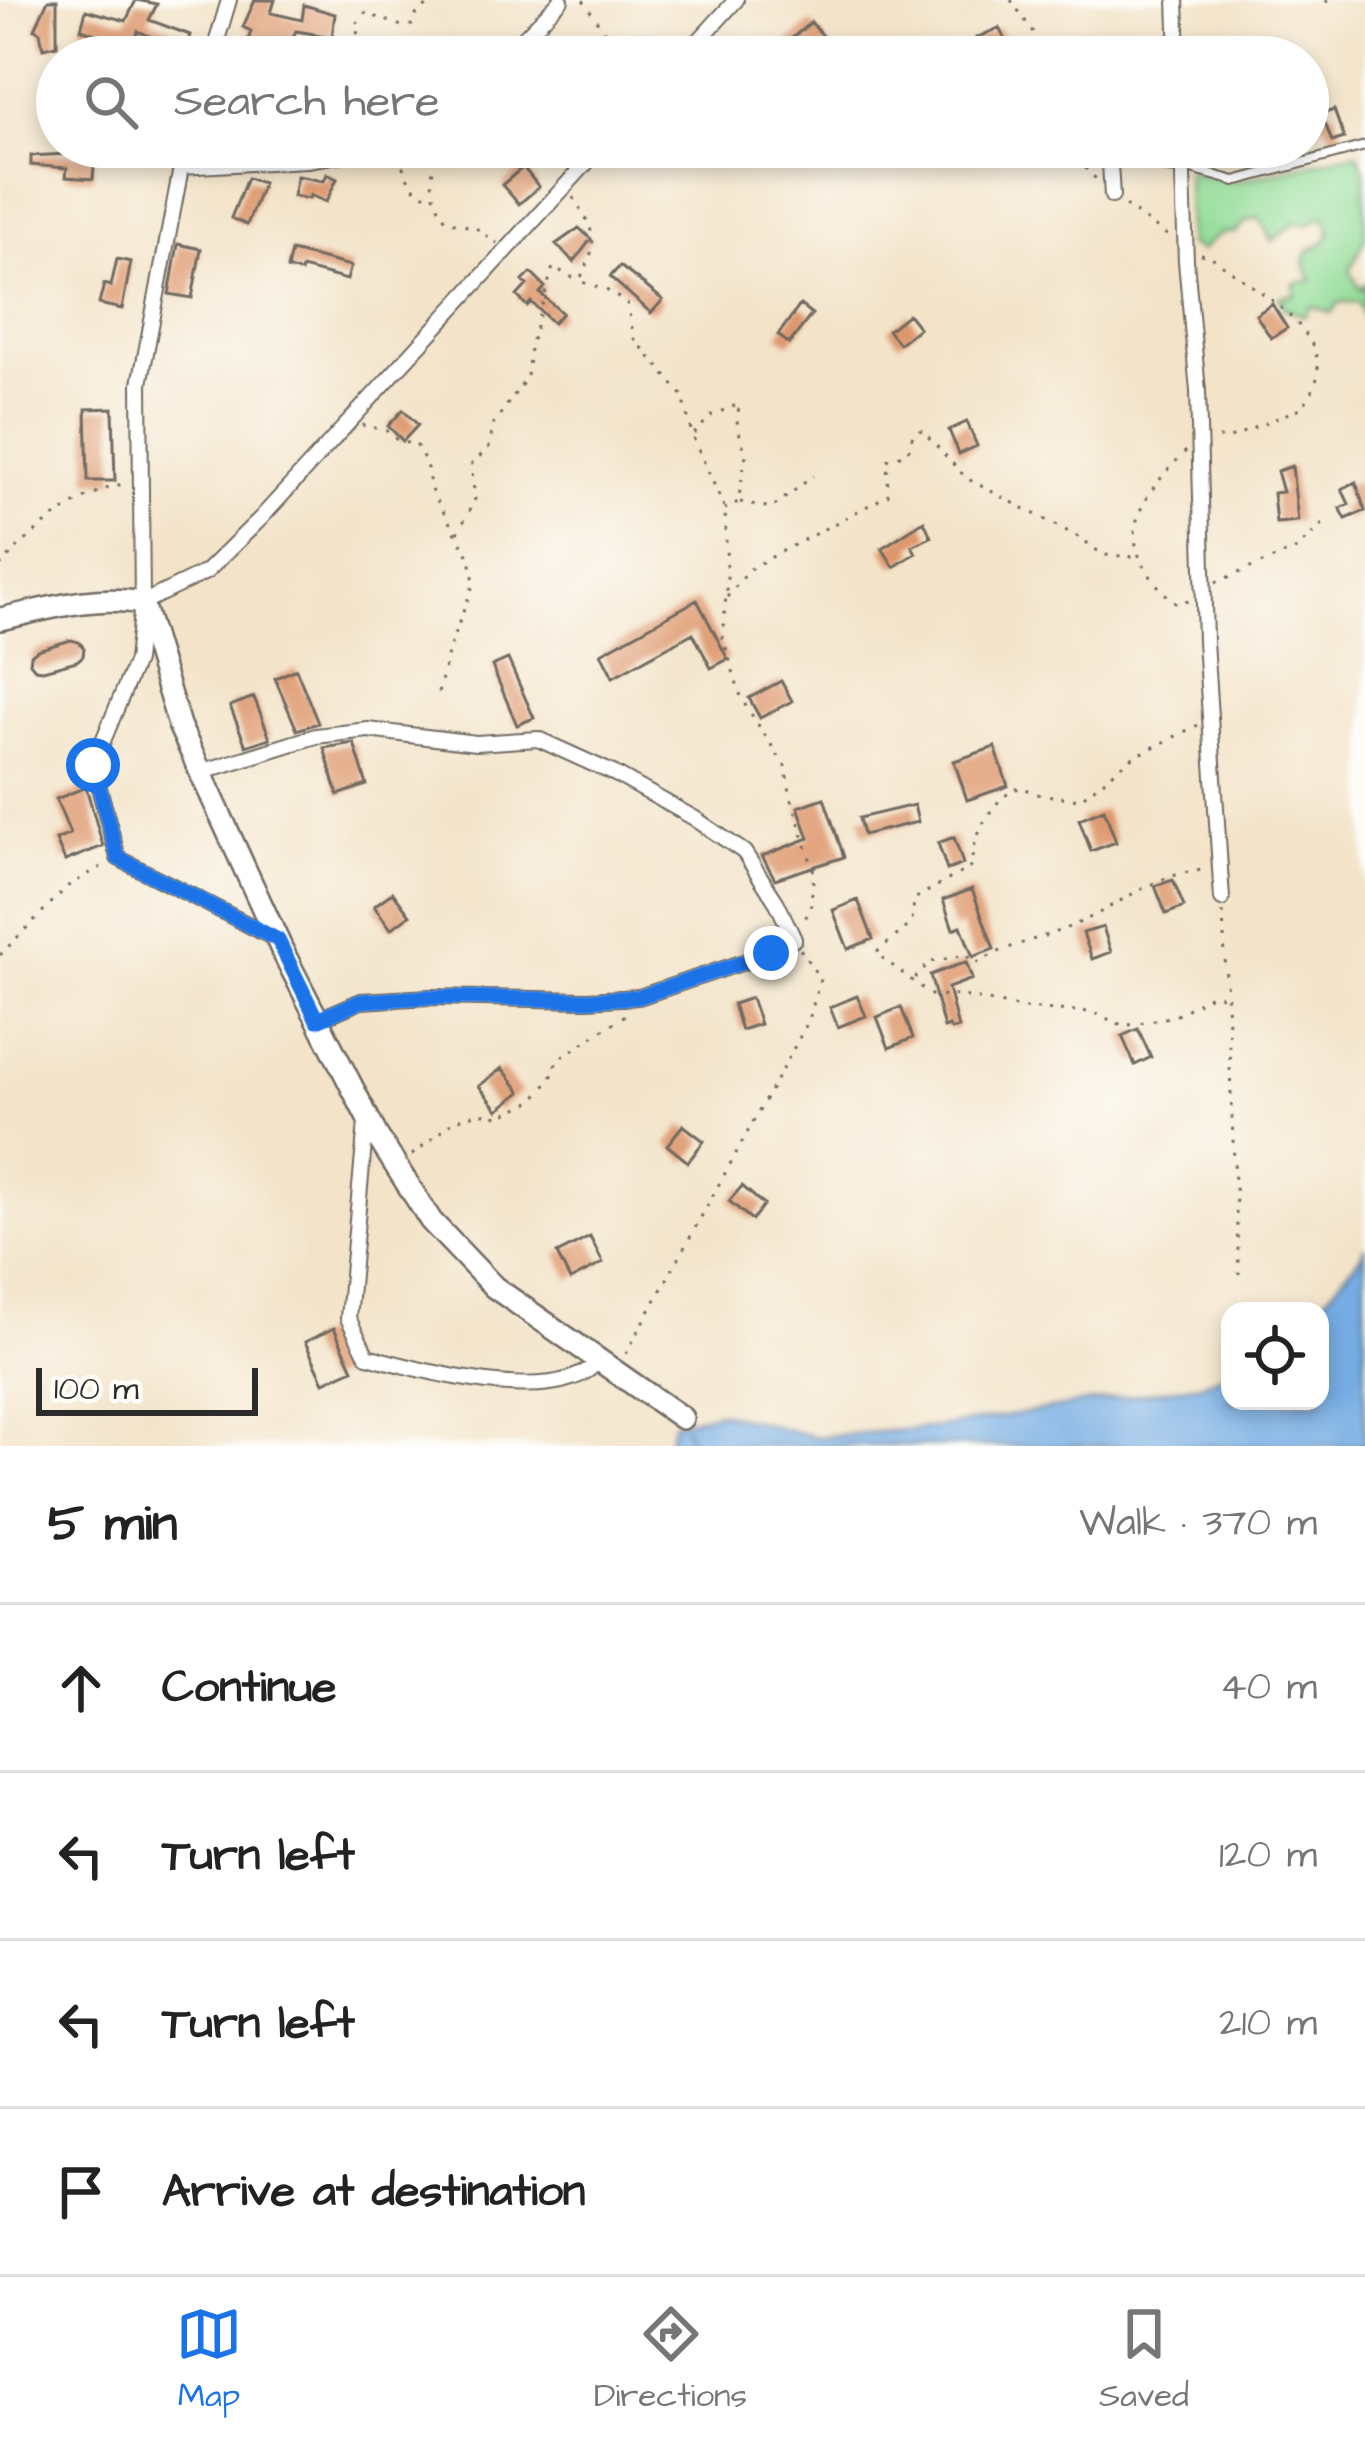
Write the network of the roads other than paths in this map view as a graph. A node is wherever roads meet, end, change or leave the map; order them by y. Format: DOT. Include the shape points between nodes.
graph roads {
  1 [pos="229,0"];
  2 [pos="561,0"];
  3 [pos="736,0"];
  4 [pos="1176,0"];
  5 [pos="218,36"];
  6 [pos="526,36"];
  7 [pos="703,36"];
  8 [pos="1177,36"];
  9 [pos="1365,146"];
  10 [pos="1329,156"];
  11 [pos="179,168"];
  12 [pos="582,168"];
  13 [pos="1110,168"];
  14 [pos="1183,168"];
  15 [pos="1190,168"];
  16 [pos="1283,168"];
  17 [pos="1112,196"];
  18 [pos="142,603"];
  19 [pos="0,619"];
  20 [pos="201,772"];
  21 [pos="1222,898"];
  22 [pos="278,940"];
  23 [pos="317,1020"];
  24 [pos="367,1117"];
  25 [pos="608,1365"];
  26 [pos="682,1418"];
  1 -- 5 [label="street"];
  2 -- 6 [label="street"];
  3 -- 7 [label="street"];
  4 -- 8 [label="street"];
  9 -- 10 [label="lane"];
  11 -- 18 [label="street" via="140,384"];
  12 -- 18 [label="street" via="206,572"];
  13 -- 17 [label="street"];
  14 -- 21 [label="street"];
  15 -- 16 [label="lane" via="1235,181"];
  18 -- 19 [label="main road" via="86,602"];
  18 -- 20 [label="main road"];
  18 -- 22 [label="street" via="136,662 93,765 118,858"];
  20 -- 22 [label="main road"];
  20 -- 23 [label="street" via="316,736 368,730 476,743 538,739 615,774 745,852 794,939 651,994 361,1001"];
  22 -- 23 [label="main road"];
  23 -- 24 [label="main road"];
  24 -- 25 [label="main road" via="431,1221 494,1287"];
  24 -- 25 [label="street" via="348,1318 367,1356 522,1384 564,1381"];
  25 -- 26 [label="main road"];
}
